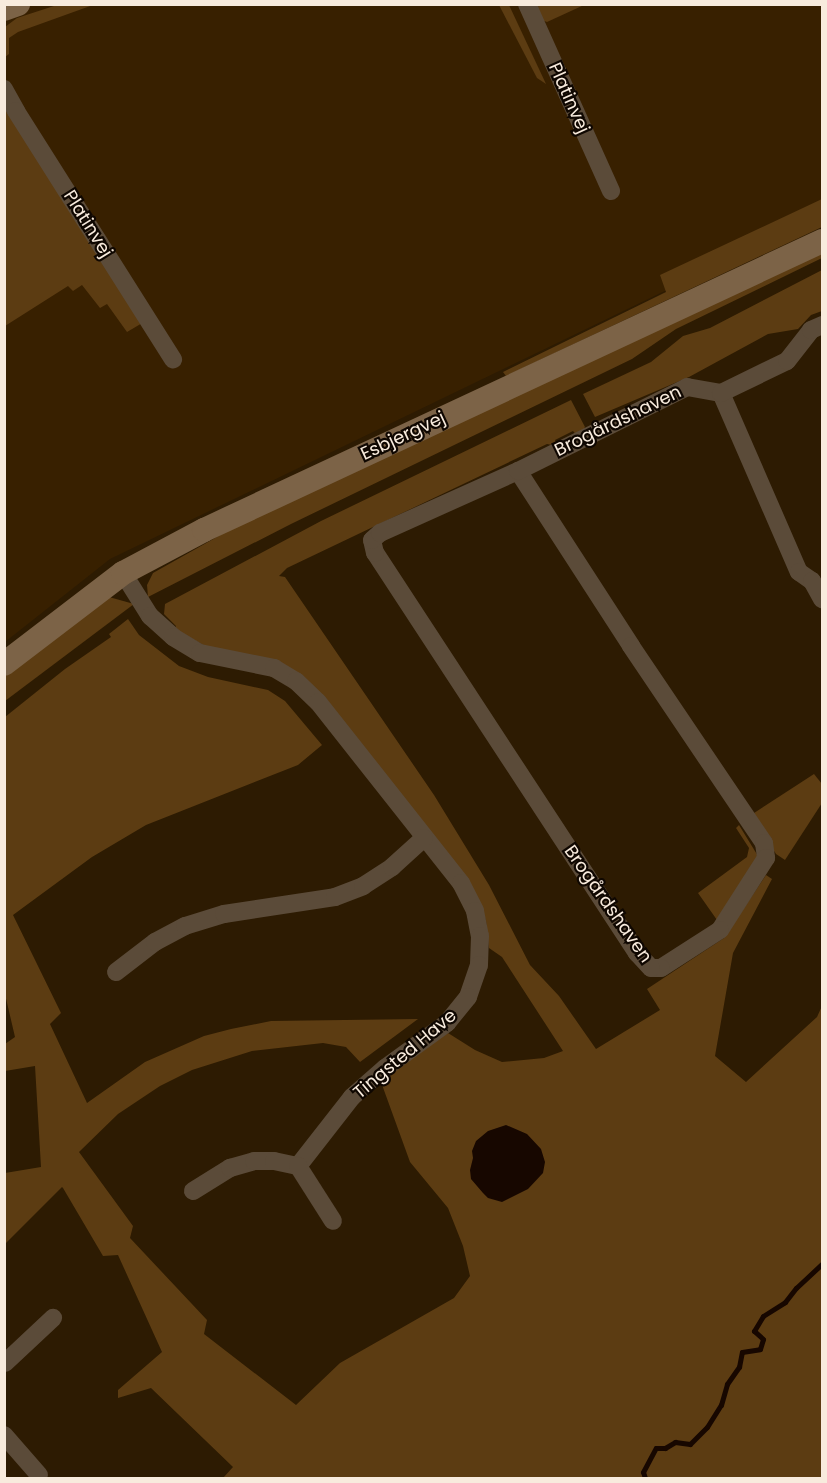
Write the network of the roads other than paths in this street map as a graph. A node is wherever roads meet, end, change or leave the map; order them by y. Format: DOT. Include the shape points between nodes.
graph roads {
  1 [pos="18,4"];
  2 [pos="527,4"];
  3 [pos="4,9"];
  4 [pos="4,89"];
  5 [pos="611,191"];
  6 [pos="822,241"];
  7 [pos="822,325"];
  8 [pos="173,359"];
  9 [pos="721,393"];
  10 [pos="518,471"];
  11 [pos="123,573"];
  12 [pos="822,599"];
  13 [pos="4,664"];
  14 [pos="424,838"];
  15 [pos="116,972"];
  16 [pos="298,1166"];
  17 [pos="194,1191"];
  18 [pos="333,1221"];
  19 [pos="53,1318"];
  20 [pos="5,1362"];
  21 [pos="4,1377"];
  22 [pos="4,1435"];
  23 [pos="39,1475"];
  1 -- 3 [label="main road"];
  2 -- 5 [label="street, Platinvej"];
  4 -- 8 [label="street, Platinvej"];
  6 -- 11 [label="main road, Esbjergvej" via="391,441"];
  7 -- 9 [label="street" via="811,330 787,361"];
  9 -- 10 [label="street, Brogårdshaven" via="687,387"];
  9 -- 12 [label="street" via="800,572 812,581"];
  10 -- 10 [label="street, Brogårdshaven" via="381,532 372,540 375,553 637,952 651,968 661,968 720,930 766,858 764,843"];
  11 -- 13 [label="main road, Esbjergvej"];
  11 -- 14 [label="street, Tingsted Have" via="150,616 200,654 273,669 296,681 318,702"];
  14 -- 15 [label="street" via="392,867 363,886 335,897 224,914 185,926 155,942"];
  14 -- 16 [label="street, Tingsted Have" via="461,883 475,911 480,936 479,965 468,997 447,1023 352,1097"];
  16 -- 17 [label="street" via="254,1161 230,1168"];
  16 -- 18 [label="street"];
  19 -- 20 [label="street"];
  20 -- 21 [label="street"];
  22 -- 23 [label="street"];
}
